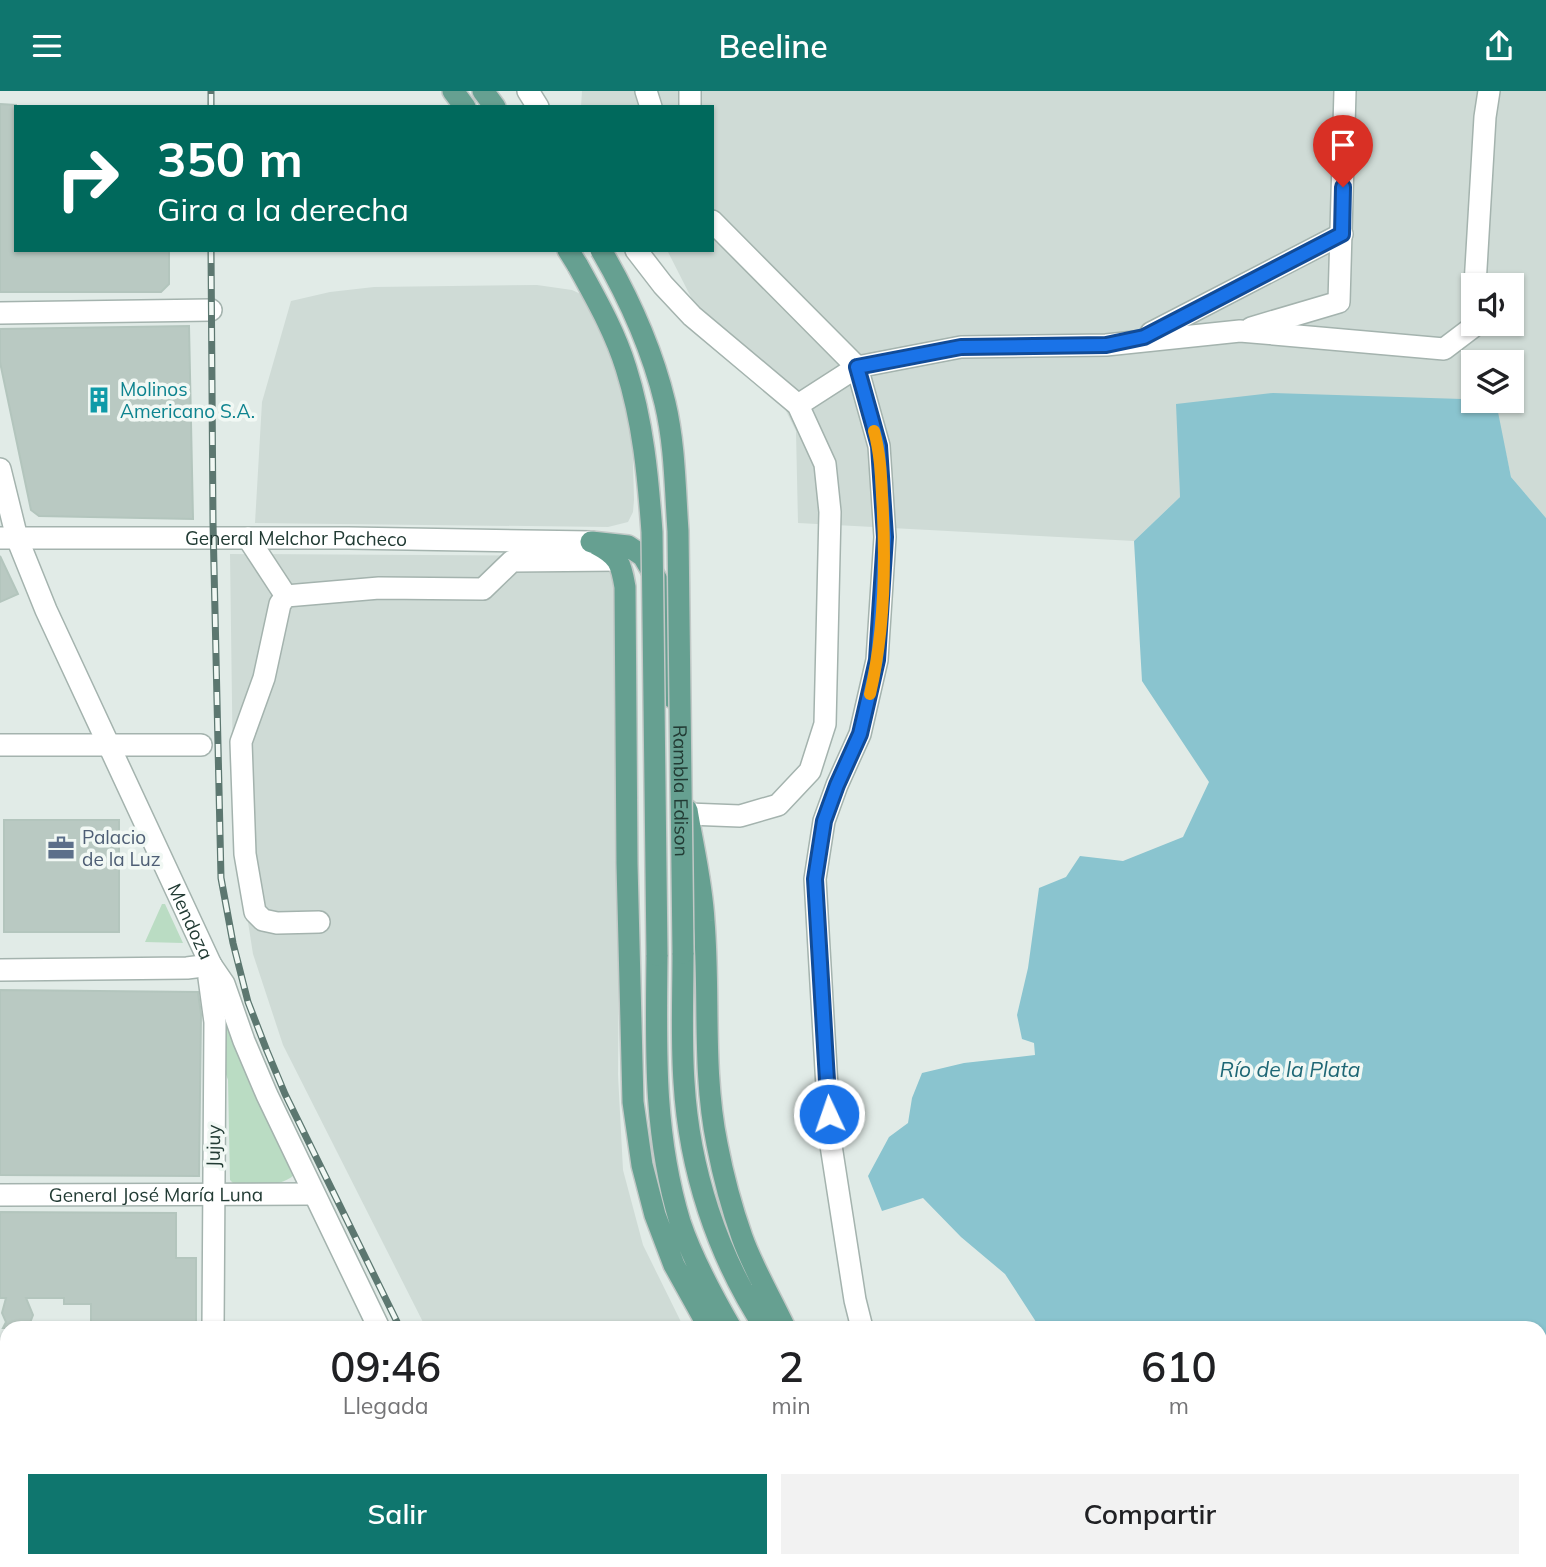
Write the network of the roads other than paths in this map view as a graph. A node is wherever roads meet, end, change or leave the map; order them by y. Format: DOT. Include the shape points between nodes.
graph roads {
  1 [pos="1345,91"];
  2 [pos="1489,91"];
  3 [pos="714,223"];
  4 [pos="1342,234"];
  5 [pos="602,252"];
  6 [pos="638,252"];
  7 [pos="573,258"];
  8 [pos="1476,273"];
  9 [pos="211,310"];
  10 [pos="0,313"];
  11 [pos="1240,331"];
  12 [pos="1461,336"];
  13 [pos="1106,345"];
  14 [pos="857,367"];
  15 [pos="799,405"];
  16 [pos="0,469"];
  17 [pos="9,538"];
  18 [pos="248,538"];
  19 [pos="591,542"];
  20 [pos="618,561"];
  21 [pos="286,596"];
  22 [pos="107,744"];
  23 [pos="0,745"];
  24 [pos="201,745"];
  25 [pos="810,771"];
  26 [pos="837,785"];
  27 [pos="688,814"];
  28 [pos="319,922"];
  29 [pos="211,965"];
  30 [pos="0,970"];
  31 [pos="313,1194"];
  32 [pos="0,1195"];
  33 [pos="212,1195"];
  34 [pos="213,1321"];
  35 [pos="376,1321"];
  36 [pos="705,1321"];
  37 [pos="727,1321"];
  38 [pos="760,1321"];
  39 [pos="782,1321"];
  40 [pos="860,1321"];
  1 -- 4 [label="street"];
  2 -- 8 [label="street"];
  3 -- 14 [label="street"];
  4 -- 11 [label="street" via="1339,302"];
  4 -- 13 [label="street" via="1144,337"];
  5 -- 38 [label="main road, Rambla Edison, bridge" via="650,353 665,404 674,464 684,1083 696,1161 724,1254"];
  6 -- 15 [label="street" via="692,316"];
  7 -- 37 [label="main road, Rambla Edison, bridge" via="626,367 647,465 652,532 660,1128 685,1234"];
  9 -- 10 [label="street"];
  11 -- 12 [label="street" via="1444,349"];
  11 -- 13 [label="street"];
  13 -- 14 [label="street" via="961,347"];
  14 -- 15 [label="street"];
  14 -- 26 [label="street" via="879,446 885,537 877,660 860,734"];
  15 -- 25 [label="street" via="824,464 830,512 825,724"];
  16 -- 17 [label="street, Mendoza"];
  17 -- 18 [label="street, General Melchor Pacheco"];
  17 -- 22 [label="street, Mendoza"];
  18 -- 19 [label="street, General Melchor Pacheco"];
  18 -- 21 [label="street"];
  19 -- 20 [label="main road"];
  19 -- 27 [label="main road" via="628,546 643,556 657,580"];
  20 -- 21 [label="street" via="512,561 483,589 379,588"];
  20 -- 36 [label="main road" via="625,587 633,1102 655,1215 674,1265"];
  21 -- 28 [label="street" via="241,742 245,854 255,912 263,920"];
  22 -- 23 [label="street"];
  22 -- 24 [label="street"];
  22 -- 29 [label="street, Mendoza"];
  25 -- 26 [label="street"];
  25 -- 27 [label="street" via="778,805 740,816"];
  26 -- 40 [label="street" via="824,821 815,879 831,1139"];
  27 -- 39 [label="main road" via="703,901 705,1036 716,1142 743,1239"];
  29 -- 30 [label="street"];
  29 -- 31 [label="street, Mendoza" via="224,984 249,1052"];
  29 -- 33 [label="street, Jujuy" via="215,1022"];
  31 -- 33 [label="street, General José María Luna"];
  31 -- 35 [label="street, Mendoza"];
  32 -- 33 [label="street, General José María Luna"];
  33 -- 34 [label="street, Jujuy"];
}
